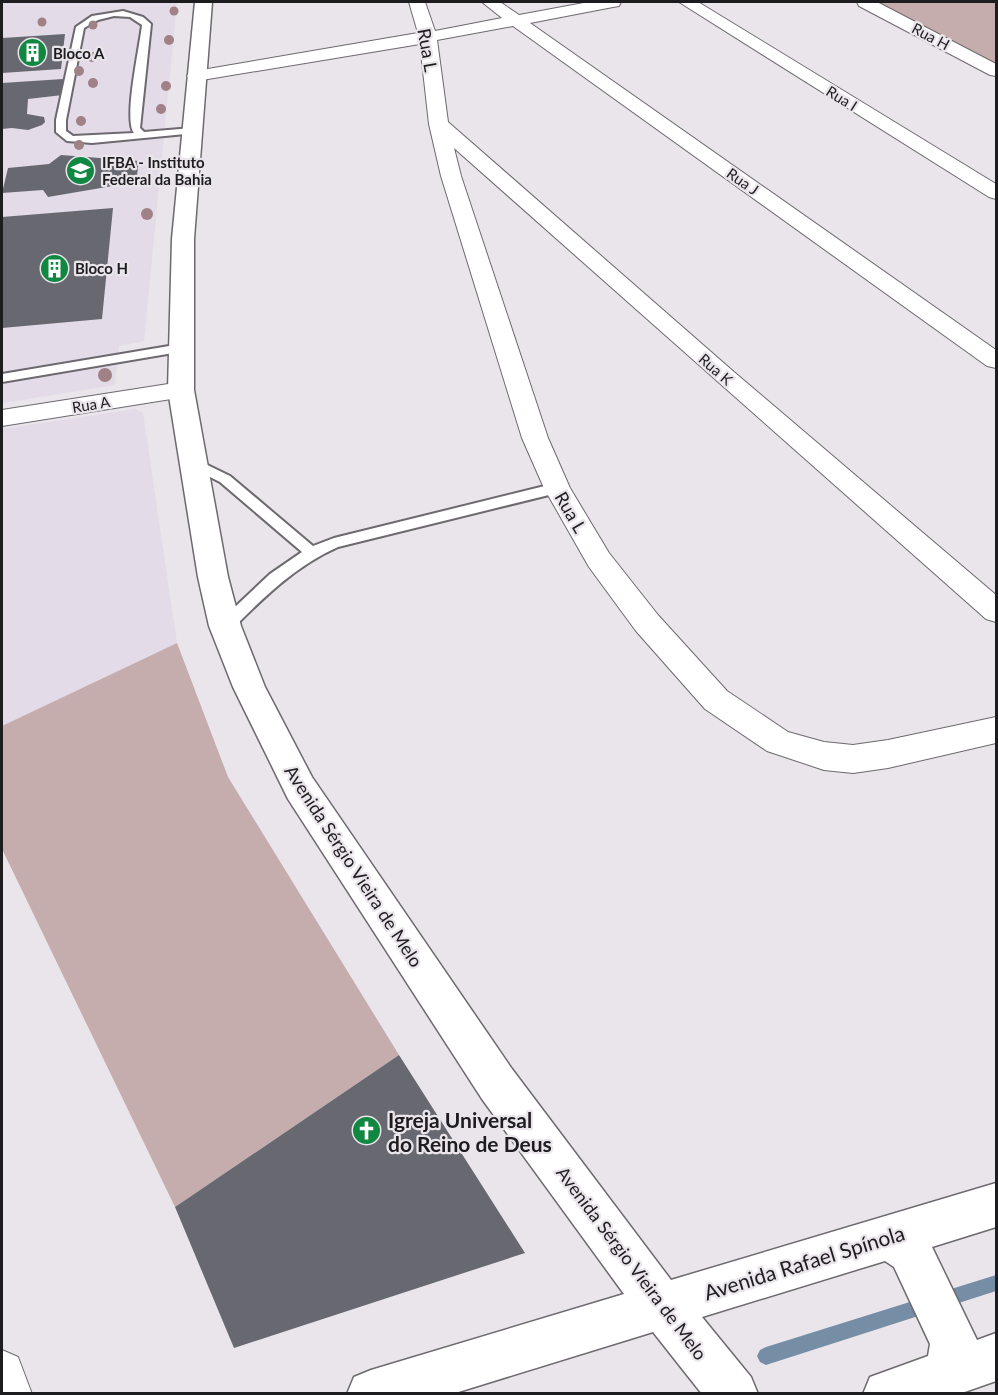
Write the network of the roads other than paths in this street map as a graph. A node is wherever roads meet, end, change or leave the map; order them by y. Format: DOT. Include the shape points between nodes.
graph roads {
  1 [pos="203,2"];
  2 [pos="417,2"];
  3 [pos="490,2"];
  4 [pos="613,2"];
  5 [pos="687,2"];
  6 [pos="865,2"];
  7 [pos="515,19"];
  8 [pos="429,37"];
  9 [pos="996,71"];
  10 [pos="196,76"];
  11 [pos="439,124"];
  12 [pos="192,132"];
  13 [pos="142,136"];
  14 [pos="996,193"];
  15 [pos="181,348"];
  16 [pos="996,361"];
  17 [pos="2,378"];
  18 [pos="181,390"];
  19 [pos="2,418"];
  20 [pos="193,463"];
  21 [pos="557,488"];
  22 [pos="310,551"];
  23 [pos="996,611"];
  24 [pos="225,626"];
  25 [pos="996,730"];
  26 [pos="996,1205"];
  27 [pos="887,1237"];
  28 [pos="661,1305"];
  29 [pos="996,1358"];
  30 [pos="2,1373"];
  31 [pos="949,1373"];
  32 [pos="9,1394"];
  33 [pos="371,1394"];
  34 [pos="734,1394"];
  35 [pos="887,1394"];
  1 -- 10 [label="street, Avenida Sérgio Vieira de Melo"];
  2 -- 8 [label="street, Rua L"];
  3 -- 7 [label="street, Rua J"];
  4 -- 7 [label="street"];
  5 -- 14 [label="street, Rua I"];
  6 -- 9 [label="street, Rua H"];
  7 -- 8 [label="street"];
  7 -- 16 [label="street, Rua J"];
  8 -- 10 [label="street"];
  8 -- 11 [label="street, Rua L"];
  10 -- 12 [label="street, Avenida Sérgio Vieira de Melo"];
  11 -- 21 [label="street, Rua L" via="451,176 528,416"];
  11 -- 23 [label="street, Rua K"];
  12 -- 13 [label="lane"];
  12 -- 15 [label="street, Avenida Sérgio Vieira de Melo" via="183,239"];
  13 -- 13 [label="lane" via="135,128 135,112 147,24 141,17 127,13 89,19 80,27 61,132 71,140"];
  15 -- 17 [label="lane"];
  15 -- 18 [label="street, Avenida Sérgio Vieira de Melo"];
  18 -- 19 [label="street, Rua A"];
  18 -- 20 [label="street, Avenida Sérgio Vieira de Melo"];
  20 -- 22 [label="lane" via="225,480"];
  20 -- 24 [label="street, Avenida Sérgio Vieira de Melo"];
  21 -- 22 [label="lane"];
  21 -- 25 [label="street, Rua L" via="599,560 681,664 716,700 778,742 824,756 854,759"];
  22 -- 24 [label="lane"];
  24 -- 28 [label="street, Avenida Sérgio Vieira de Melo" via="253,696 312,808 497,1084"];
  26 -- 27 [label="street, Avenida Rafael Spínola"];
  27 -- 28 [label="street, Avenida Rafael Spínola"];
  27 -- 31 [label="street" via="910,1251 954,1342"];
  28 -- 33 [label="street, Avenida Rafael Spínola"];
  28 -- 34 [label="street, Avenida Sérgio Vieira de Melo"];
  29 -- 31 [label="street"];
  30 -- 32 [label="street"];
  31 -- 35 [label="street"];
}
